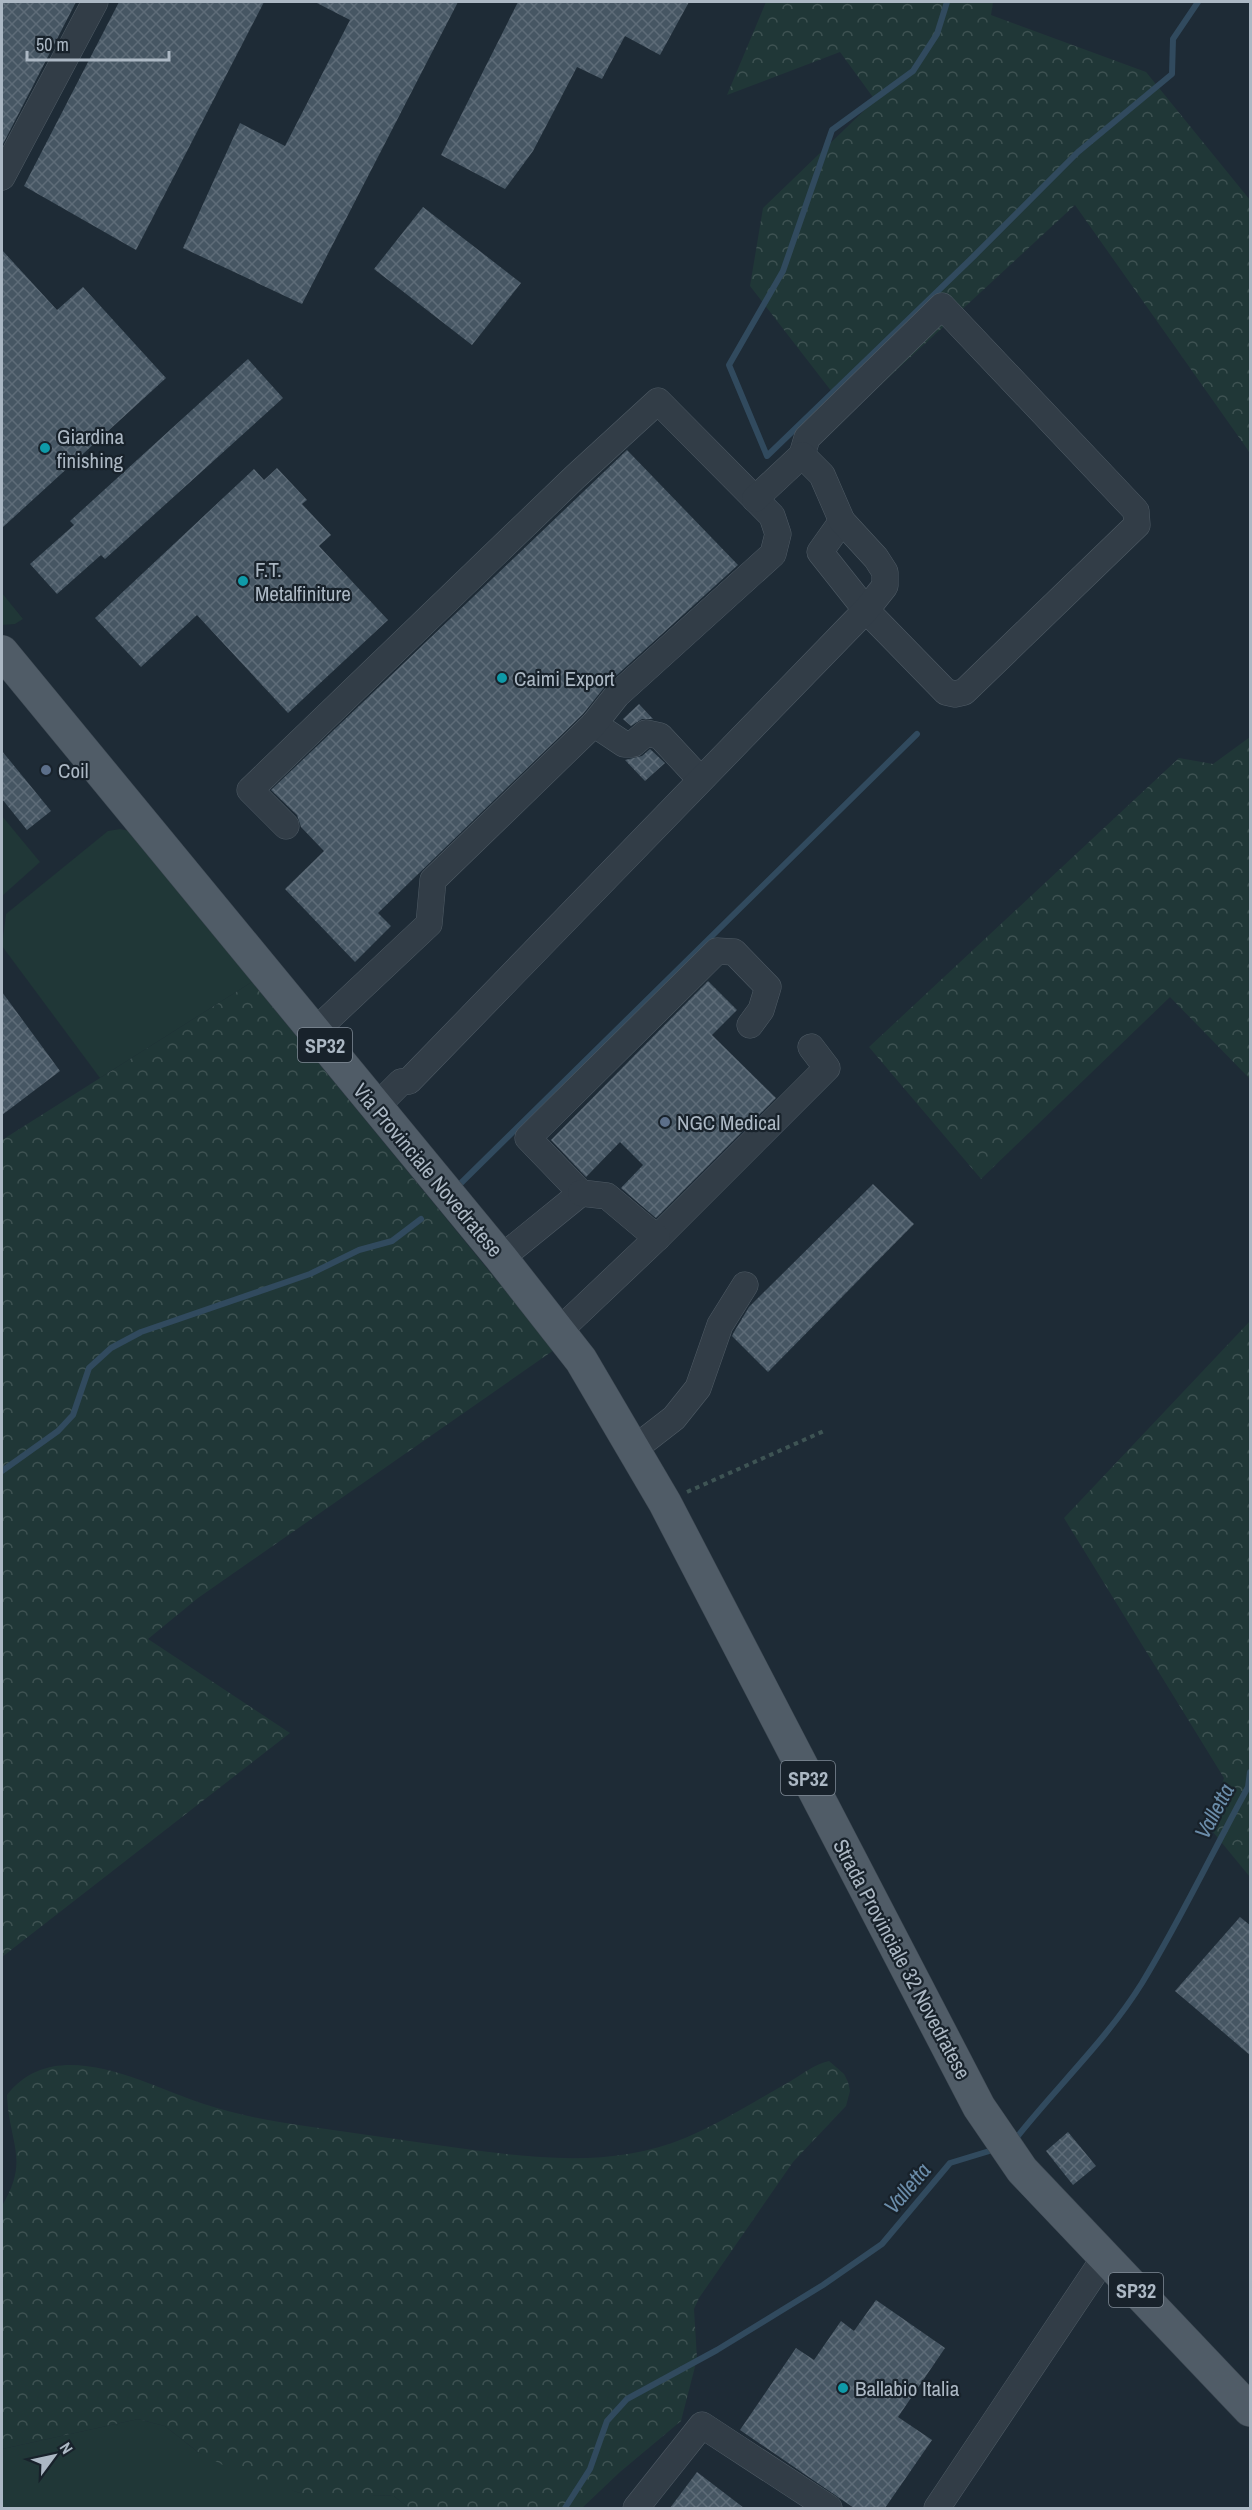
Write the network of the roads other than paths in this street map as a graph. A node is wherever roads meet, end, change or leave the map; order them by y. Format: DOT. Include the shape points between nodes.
graph roads {
  1 [pos="95,2"];
  2 [pos="2,177"];
  3 [pos="802,455"];
  4 [pos="755,499"];
  5 [pos="842,521"];
  6 [pos="866,610"];
  7 [pos="2,652"];
  8 [pos="594,724"];
  9 [pos="700,779"];
  10 [pos="286,826"];
  11 [pos="750,1025"];
  12 [pos="314,1032"];
  13 [pos="811,1047"];
  14 [pos="376,1107"];
  15 [pos="581,1193"];
  16 [pos="657,1238"];
  17 [pos="501,1258"];
  18 [pos="746,1285"];
  19 [pos="559,1331"];
  20 [pos="634,1449"];
  21 [pos="1105,2257"];
  22 [pos="1251,2410"];
  23 [pos="636,2508"];
  24 [pos="829,2508"];
  25 [pos="937,2508"];
  1 -- 2 [label="lane"];
  3 -- 4 [label="lane"];
  3 -- 5 [label="lane" via="822,475"];
  3 -- 6 [label="lane" via="807,438 942,306 1136,511 1137,525 964,692 946,692"];
  4 -- 8 [label="lane" via="772,516 778,534 773,554 617,695"];
  4 -- 10 [label="lane" via="658,401 250,790"];
  5 -- 6 [label="lane" via="885,572 885,586"];
  5 -- 6 [label="lane" via="820,552"];
  6 -- 9 [label="lane"];
  7 -- 12 [label="main road, Via Provinciale Novedratese / SP32"];
  8 -- 9 [label="lane" via="624,744 633,744 646,733 660,736"];
  8 -- 12 [label="lane" via="433,880 429,924"];
  9 -- 14 [label="lane" via="409,1081 401,1082"];
  11 -- 15 [label="lane" via="761,1011 768,987 734,952 717,951 528,1138"];
  12 -- 14 [label="main road, Via Provinciale Novedratese / SP32"];
  13 -- 16 [label="lane" via="827,1068"];
  14 -- 17 [label="main road, Via Provinciale Novedratese / SP32"];
  15 -- 16 [label="lane" via="607,1196"];
  15 -- 17 [label="lane"];
  16 -- 19 [label="lane"];
  17 -- 19 [label="main road, Via Provinciale Novedratese / SP32"];
  18 -- 20 [label="lane" via="720,1325 699,1388 674,1418"];
  19 -- 20 [label="main road, Via Provinciale Novedratese / SP32" via="581,1360"];
  20 -- 21 [label="main road, Strada Provinciale 32 Novedratese / SP32" via="979,2107 1022,2170"];
  21 -- 22 [label="main road, Strada Provinciale 32 Novedratese / SP32"];
  21 -- 25 [label="lane"];
  23 -- 24 [label="lane" via="702,2425"];
}
